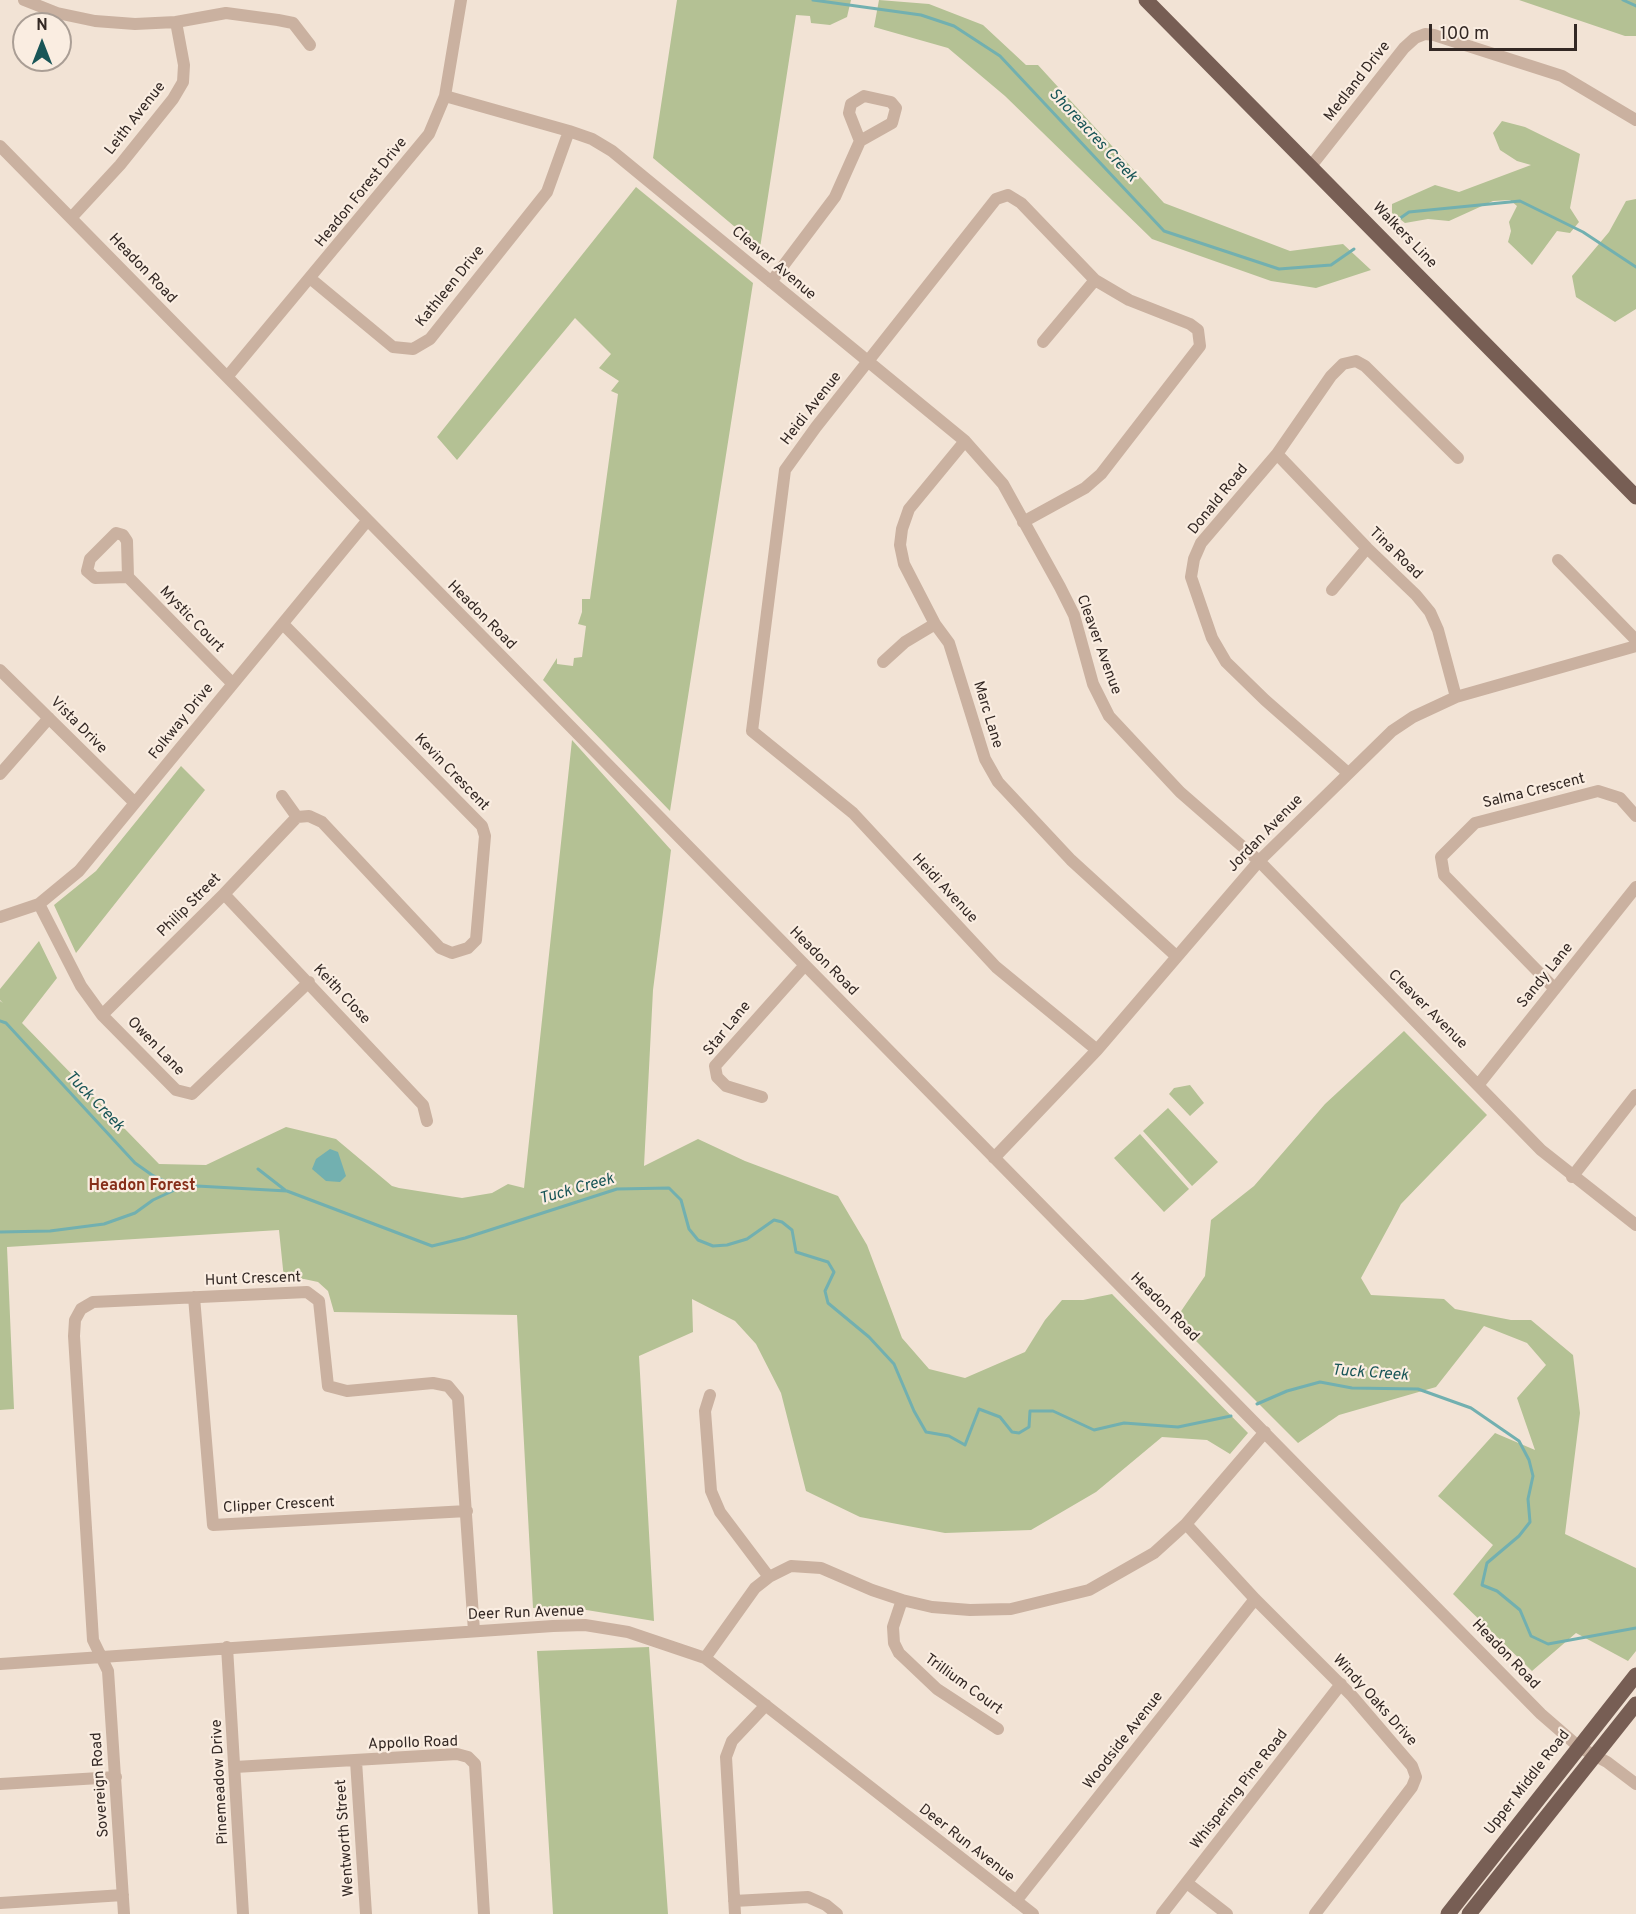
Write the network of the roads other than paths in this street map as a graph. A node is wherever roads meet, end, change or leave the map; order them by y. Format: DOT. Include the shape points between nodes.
graph roads {
  1 [pos="24,0"];
  2 [pos="461,0"];
  3 [pos="1154,3"];
  4 [pos="176,22"];
  5 [pos="310,45"];
  6 [pos="445,96"];
  7 [pos="1636,120"];
  8 [pos="569,131"];
  9 [pos="860,141"];
  10 [pos="0,146"];
  11 [pos="1311,166"];
  12 [pos="71,218"];
  13 [pos="311,279"];
  14 [pos="1095,280"];
  15 [pos="771,282"];
  16 [pos="1043,342"];
  17 [pos="867,363"];
  18 [pos="227,377"];
  19 [pos="965,441"];
  20 [pos="1277,453"];
  21 [pos="1458,458"];
  22 [pos="1636,497"];
  23 [pos="367,521"];
  24 [pos="1023,522"];
  25 [pos="1367,548"];
  26 [pos="1558,560"];
  27 [pos="128,577"];
  28 [pos="1332,590"];
  29 [pos="283,624"];
  30 [pos="935,624"];
  31 [pos="1636,640"];
  32 [pos="1636,646"];
  33 [pos="884,662"];
  34 [pos="0,669"];
  35 [pos="232,683"];
  36 [pos="1456,697"];
  37 [pos="49,718"];
  38 [pos="1348,773"];
  39 [pos="0,774"];
  40 [pos="282,796"];
  41 [pos="135,803"];
  42 [pos="1636,816"];
  43 [pos="297,817"];
  44 [pos="1258,861"];
  45 [pos="1636,887"];
  46 [pos="224,894"];
  47 [pos="39,904"];
  48 [pos="0,917"];
  49 [pos="1175,955"];
  50 [pos="805,965"];
  51 [pos="309,982"];
  52 [pos="1555,989"];
  53 [pos="102,1015"];
  54 [pos="1097,1050"];
  55 [pos="1479,1084"];
  56 [pos="1636,1095"];
  57 [pos="762,1097"];
  58 [pos="427,1121"];
  59 [pos="994,1158"];
  60 [pos="1572,1177"];
  61 [pos="1636,1225"];
  62 [pos="194,1297"];
  63 [pos="710,1395"];
  64 [pos="1264,1431"];
  65 [pos="467,1511"];
  66 [pos="1186,1524"];
  67 [pos="769,1577"];
  68 [pos="1255,1599"];
  69 [pos="902,1600"];
  70 [pos="474,1631"];
  71 [pos="227,1647"];
  72 [pos="101,1655"];
  73 [pos="705,1658"];
  74 [pos="0,1664"];
  75 [pos="1636,1675"];
  76 [pos="1341,1684"];
  77 [pos="1636,1704"];
  78 [pos="766,1705"];
  79 [pos="999,1729"];
  80 [pos="1579,1747"];
  81 [pos="1596,1755"];
  82 [pos="356,1761"];
  83 [pos="235,1767"];
  84 [pos="116,1777"];
  85 [pos="0,1784"];
  86 [pos="1636,1784"];
  87 [pos="1187,1883"];
  88 [pos="123,1895"];
  89 [pos="734,1901"];
  90 [pos="1016,1901"];
  91 [pos="0,1903"];
  92 [pos="124,1914"];
  93 [pos="243,1914"];
  94 [pos="366,1914"];
  95 [pos="484,1914"];
  96 [pos="735,1914"];
  97 [pos="837,1914"];
  98 [pos="1033,1914"];
  99 [pos="1162,1914"];
  100 [pos="1227,1914"];
  101 [pos="1315,1914"];
  102 [pos="1448,1914"];
  103 [pos="1469,1914"];
  1 -- 4 [label="street" via="57,13 95,21"];
  2 -- 6 [label="street, Headon Forest Drive"];
  3 -- 11 [label="main road, Walkers Line"];
  4 -- 5 [label="street" via="226,12 278,20 293,23"];
  4 -- 12 [label="street, Leith Avenue" via="183,82 120,165"];
  6 -- 8 [label="street, Cleaver Avenue"];
  6 -- 13 [label="street, Headon Forest Drive" via="429,134"];
  7 -- 11 [label="street, Medland Drive" via="1562,76 1425,34 1404,48"];
  8 -- 13 [label="street, Kathleen Drive" via="547,192 430,339 422,344 413,349 393,347"];
  8 -- 15 [label="street, Cleaver Avenue" via="592,139 635,167"];
  9 -- 15 [label="street" via="830,204"];
  10 -- 12 [label="street, Headon Road"];
  11 -- 22 [label="main road, Walkers Line"];
  12 -- 18 [label="street, Headon Road"];
  13 -- 18 [label="street, Headon Forest Drive"];
  14 -- 16 [label="street"];
  14 -- 17 [label="street, Heidi Avenue" via="1021,203 1008,195 996,199"];
  14 -- 24 [label="street, Heidi Avenue" via="1129,300 1190,324 1198,330 1200,346 1101,474 1085,488"];
  15 -- 17 [label="street, Cleaver Avenue"];
  17 -- 19 [label="street, Cleaver Avenue"];
  17 -- 54 [label="street, Heidi Avenue" via="785,470 752,731 853,813 996,966"];
  18 -- 23 [label="street, Headon Road"];
  19 -- 24 [label="street, Cleaver Avenue" via="1004,484"];
  19 -- 30 [label="street, Marc Lane" via="909,509 902,529 904,564"];
  20 -- 21 [label="street, Donald Road" via="1331,376 1343,364 1356,361"];
  20 -- 25 [label="street, Tina Road"];
  20 -- 38 [label="street, Donald Road" via="1201,543 1191,577 1212,638 1226,662"];
  23 -- 29 [label="street, Folkway Drive"];
  23 -- 50 [label="street, Headon Road"];
  24 -- 44 [label="street, Cleaver Avenue" via="1074,615 1093,684 1109,716 1180,792"];
  25 -- 28 [label="street"];
  25 -- 36 [label="street, Tina Road" via="1430,612"];
  26 -- 31 [label="street"];
  27 -- 35 [label="street, Mystic Court"];
  29 -- 35 [label="street, Folkway Drive"];
  29 -- 43 [label="street, Kevin Crescent" via="482,826 485,836 476,940 468,948 452,953 440,948 322,822 309,816"];
  30 -- 33 [label="street" via="905,642"];
  30 -- 49 [label="street, Marc Lane" via="949,643 986,759 998,782 1071,860"];
  32 -- 36 [label="street, Jordan Avenue"];
  34 -- 37 [label="street, Vista Drive"];
  35 -- 41 [label="street, Folkway Drive"];
  36 -- 38 [label="street, Jordan Avenue" via="1392,731"];
  37 -- 39 [label="street"];
  37 -- 41 [label="street, Vista Drive"];
  38 -- 44 [label="street, Jordan Avenue"];
  40 -- 43 [label="street"];
  41 -- 47 [label="street, Folkway Drive" via="79,871"];
  42 -- 52 [label="street, Salma Crescent" via="1620,798 1598,791 1475,823 1441,857 1444,874"];
  43 -- 46 [label="street, Philip Street"];
  44 -- 49 [label="street, Jordan Avenue"];
  44 -- 55 [label="street, Cleaver Avenue"];
  45 -- 52 [label="street, Sandy Lane"];
  46 -- 51 [label="street, Keith Close"];
  46 -- 53 [label="street, Philip Street"];
  47 -- 48 [label="street, Folkway Drive"];
  47 -- 53 [label="street, Owen Lane" via="81,986"];
  49 -- 54 [label="street, Jordan Avenue"];
  50 -- 57 [label="street, Star Lane" via="715,1066 717,1077 726,1086"];
  50 -- 59 [label="street, Headon Road"];
  51 -- 53 [label="street, Owen Lane" via="192,1094 176,1090"];
  51 -- 58 [label="street, Keith Close" via="423,1105"];
  52 -- 55 [label="street, Sandy Lane"];
  54 -- 59 [label="street, Jordan Avenue"];
  55 -- 60 [label="street, Cleaver Avenue"];
  56 -- 60 [label="street"];
  59 -- 64 [label="street, Headon Road"];
  60 -- 61 [label="street, Cleaver Avenue"];
  62 -- 65 [label="street, Hunt Crescent" via="307,1292 319,1301 328,1386 347,1391 433,1383 448,1386 458,1398"];
  62 -- 65 [label="street, Clipper Crescent" via="213,1525"];
  62 -- 72 [label="street, Hunt Crescent" via="93,1302 81,1309 75,1320 93,1640"];
  63 -- 67 [label="street" via="705,1411 711,1491 720,1512"];
  64 -- 66 [label="street"];
  64 -- 80 [label="street, Headon Road" via="1541,1714"];
  65 -- 70 [label="street, Hunt Crescent"];
  66 -- 68 [label="street, Windy Oaks Drive"];
  66 -- 69 [label="street" via="1154,1553 1121,1573 1089,1590 1050,1601 970,1610"];
  67 -- 69 [label="street" via="791,1566 821,1568"];
  67 -- 73 [label="street" via="755,1588"];
  68 -- 76 [label="street, Windy Oaks Drive"];
  68 -- 90 [label="street, Woodside Avenue"];
  69 -- 79 [label="street, Trillium Court" via="893,1627 899,1653 937,1689"];
  70 -- 71 [label="street, Deer Run Avenue"];
  70 -- 73 [label="street, Deer Run Avenue" via="585,1625 628,1632"];
  71 -- 72 [label="street, Deer Run Avenue"];
  71 -- 83 [label="street, Pinemeadow Drive"];
  72 -- 74 [label="street, Deer Run Avenue"];
  72 -- 84 [label="street, Sovereign Road" via="108,1671"];
  73 -- 78 [label="street, Deer Run Avenue"];
  75 -- 80 [label="main road, Upper Middle Road"];
  76 -- 87 [label="street, Whispering Pine Road"];
  76 -- 101 [label="street, Windy Oaks Drive" via="1412,1766 1416,1777"];
  77 -- 81 [label="main road"];
  78 -- 89 [label="street" via="732,1741 726,1757"];
  78 -- 90 [label="street, Deer Run Avenue"];
  80 -- 81 [label="street, Headon Road"];
  80 -- 102 [label="main road, Upper Middle Road"];
  81 -- 86 [label="street, Headon Road"];
  81 -- 103 [label="main road"];
  82 -- 83 [label="street, Appollo Road"];
  82 -- 94 [label="street, Wentworth Street"];
  82 -- 95 [label="street, Appollo Road" via="457,1754 475,1764"];
  83 -- 93 [label="street, Pinemeadow Drive"];
  84 -- 85 [label="street"];
  84 -- 88 [label="street, Sovereign Road"];
  87 -- 99 [label="street, Whispering Pine Road"];
  87 -- 100 [label="street"];
  88 -- 91 [label="street"];
  88 -- 92 [label="street, Sovereign Road"];
  89 -- 96 [label="street"];
  89 -- 97 [label="street" via="808,1897"];
  90 -- 98 [label="street, Deer Run Avenue"];
}
